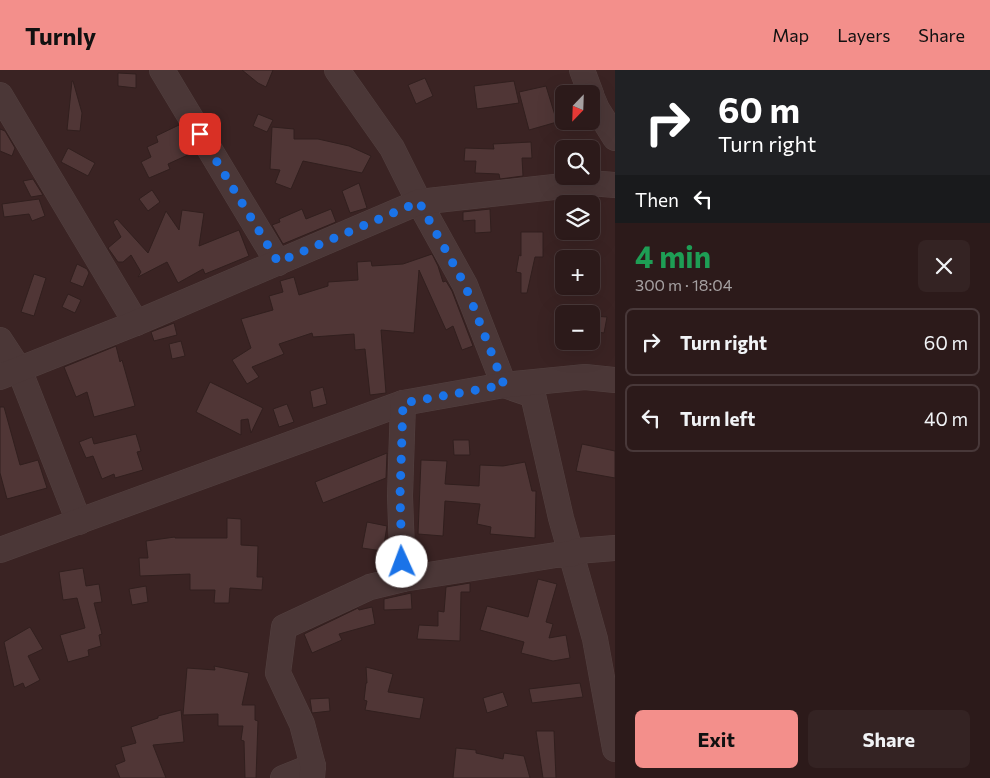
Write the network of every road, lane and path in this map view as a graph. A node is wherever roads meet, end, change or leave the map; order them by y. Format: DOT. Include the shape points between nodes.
graph roads {
  1 [pos="162,70"];
  2 [pos="337,70"];
  3 [pos="582,70"];
  4 [pos="588,85"];
  5 [pos="0,95"];
  6 [pos="600,114"];
  7 [pos="615,138"];
  8 [pos="615,185"];
  9 [pos="419,202"];
  10 [pos="278,262"];
  11 [pos="136,323"];
  12 [pos="0,340"];
  13 [pos="10,373"];
  14 [pos="615,380"];
  15 [pos="504,385"];
  16 [pos="403,403"];
  17 [pos="80,522"];
  18 [pos="615,548"];
  19 [pos="0,550"];
  20 [pos="572,554"];
  21 [pos="403,579"];
  22 [pos="615,749"];
  23 [pos="312,772"];
  24 [pos="283,778"];
  1 -- 10 [label="street"];
  2 -- 9 [label="street" via="392,148"];
  3 -- 4 [label="street"];
  5 -- 11 [label="street"];
  6 -- 7 [label="street"];
  8 -- 9 [label="street" via="590,184"];
  9 -- 10 [label="street"];
  9 -- 15 [label="street" via="465,285"];
  10 -- 11 [label="street"];
  11 -- 13 [label="street"];
  12 -- 13 [label="street"];
  13 -- 17 [label="street"];
  14 -- 15 [label="street" via="585,378"];
  15 -- 16 [label="street"];
  15 -- 20 [label="street" via="533,395"];
  16 -- 17 [label="street"];
  16 -- 21 [label="street" via="400,496"];
  17 -- 19 [label="street"];
  18 -- 20 [label="street"];
  20 -- 21 [label="street"];
  20 -- 22 [label="street" via="595,639"];
  21 -- 23 [label="street" via="370,587 284,627 278,673 302,724"];
  23 -- 24 [label="street"];
}
